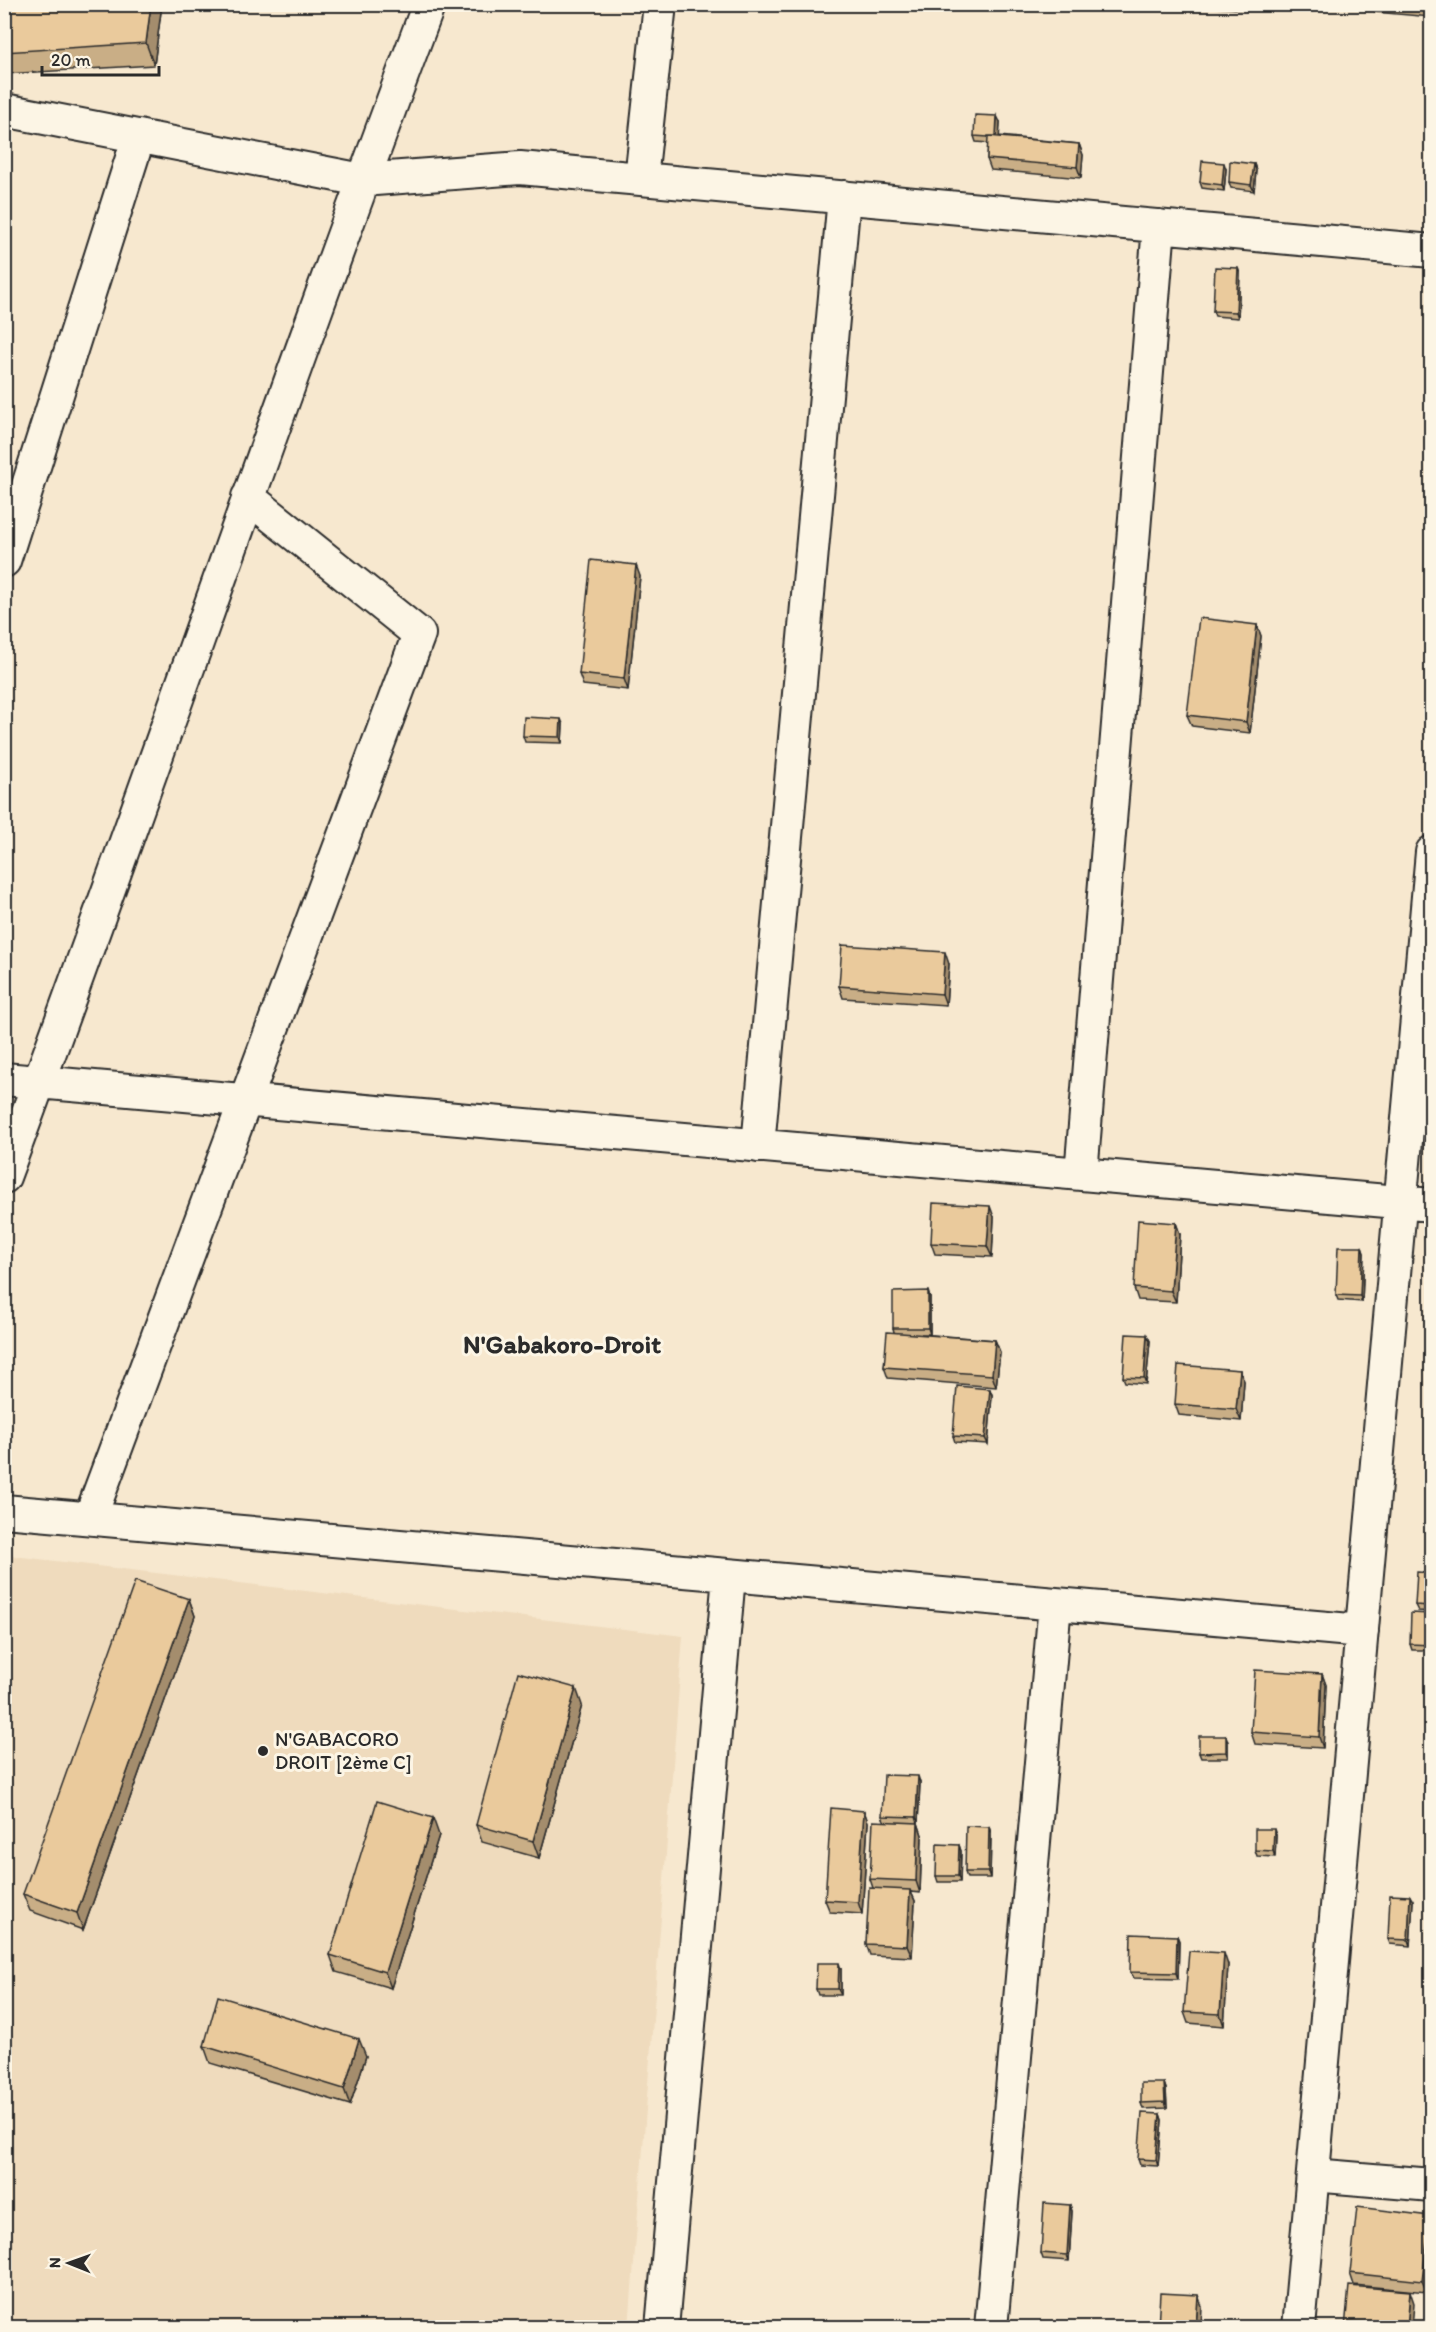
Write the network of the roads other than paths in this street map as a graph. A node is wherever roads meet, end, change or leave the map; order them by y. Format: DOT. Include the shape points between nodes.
graph roads {
  1 [pos="429,4"];
  2 [pos="660,4"];
  3 [pos="4,110"];
  4 [pos="139,136"];
  5 [pos="641,179"];
  6 [pos="363,180"];
  7 [pos="844,197"];
  8 [pos="1159,226"];
  9 [pos="1431,251"];
  10 [pos="248,497"];
  11 [pos="4,561"];
  12 [pos="1431,870"];
  13 [pos="4,1079"];
  14 [pos="39,1082"];
  15 [pos="245,1101"];
  16 [pos="758,1146"];
  17 [pos="1082,1174"];
  18 [pos="4,1177"];
  19 [pos="1400,1203"];
  20 [pos="1431,1205"];
  21 [pos="4,1511"];
  22 [pos="90,1518"];
  23 [pos="729,1576"];
  24 [pos="1055,1604"];
  25 [pos="1362,1631"];
  26 [pos="1313,2175"];
  27 [pos="1431,2185"];
  28 [pos="662,2328"];
  29 [pos="991,2328"];
  30 [pos="1299,2328"];
  1 -- 6 [label="street"];
  2 -- 5 [label="street"];
  3 -- 4 [label="street"];
  4 -- 6 [label="street"];
  4 -- 11 [label="street"];
  5 -- 6 [label="street" via="520,168"];
  5 -- 7 [label="street"];
  6 -- 10 [label="street"];
  7 -- 8 [label="street"];
  7 -- 16 [label="street"];
  8 -- 9 [label="street"];
  8 -- 17 [label="street"];
  10 -- 14 [label="street"];
  10 -- 15 [label="street" via="419,634"];
  12 -- 19 [label="street"];
  13 -- 14 [label="street"];
  14 -- 15 [label="street"];
  14 -- 18 [label="street"];
  15 -- 16 [label="street"];
  15 -- 22 [label="street"];
  16 -- 17 [label="street"];
  17 -- 19 [label="street"];
  19 -- 20 [label="street"];
  19 -- 25 [label="street"];
  21 -- 22 [label="street"];
  22 -- 23 [label="street"];
  23 -- 24 [label="street"];
  23 -- 28 [label="street"];
  24 -- 25 [label="street"];
  24 -- 29 [label="street"];
  25 -- 26 [label="street"];
  26 -- 27 [label="street"];
  26 -- 30 [label="street"];
}
